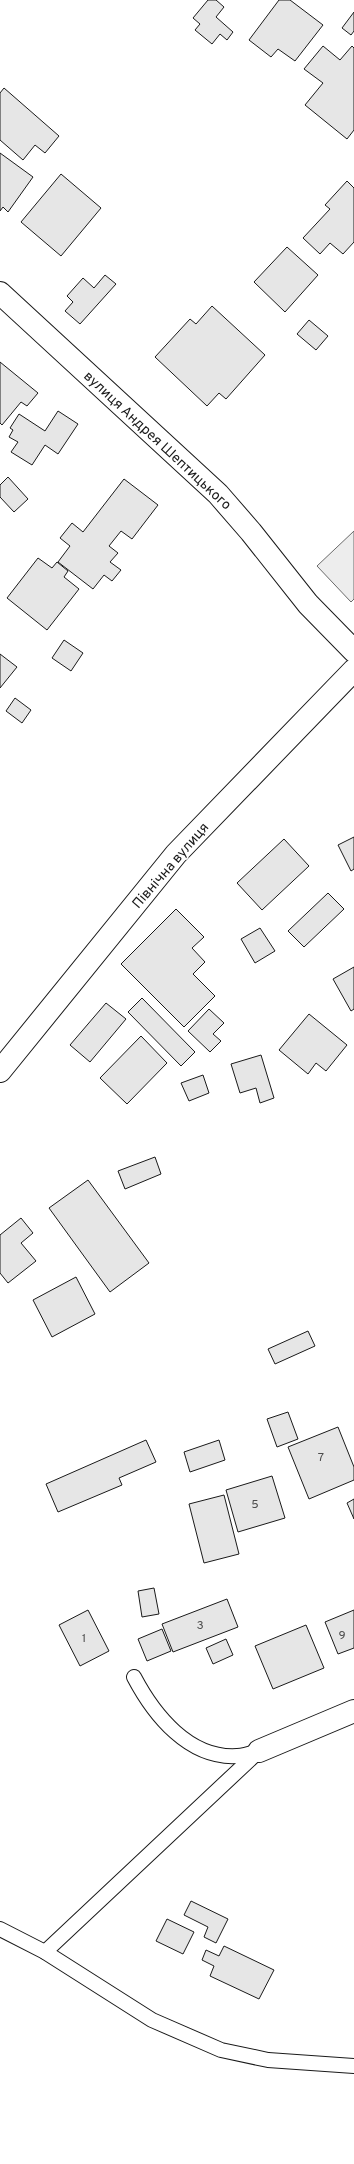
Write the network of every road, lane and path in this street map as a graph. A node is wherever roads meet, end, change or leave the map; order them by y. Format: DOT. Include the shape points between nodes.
graph roads {
  1 [pos="0,293"];
  2 [pos="354,651"];
  3 [pos="354,670"];
  4 [pos="4,1060"];
  5 [pos="134,1676"];
  6 [pos="354,1711"];
  7 [pos="258,1751"];
  8 [pos="0,1929"];
  9 [pos="45,1952"];
  10 [pos="354,2066"];
  1 -- 2 [label="street, вулиця Андрея Шептицького" via="218,494 308,604"];
  3 -- 4 [label="street, Північна вулиця" via="176,854"];
  5 -- 7 [label="lane" via="157,1713 184,1739 200,1749 238,1756"];
  6 -- 7 [label="street"];
  7 -- 9 [label="lane"];
  8 -- 9 [label="lane"];
  9 -- 10 [label="lane" via="152,2020 221,2050 268,2060"];
}
